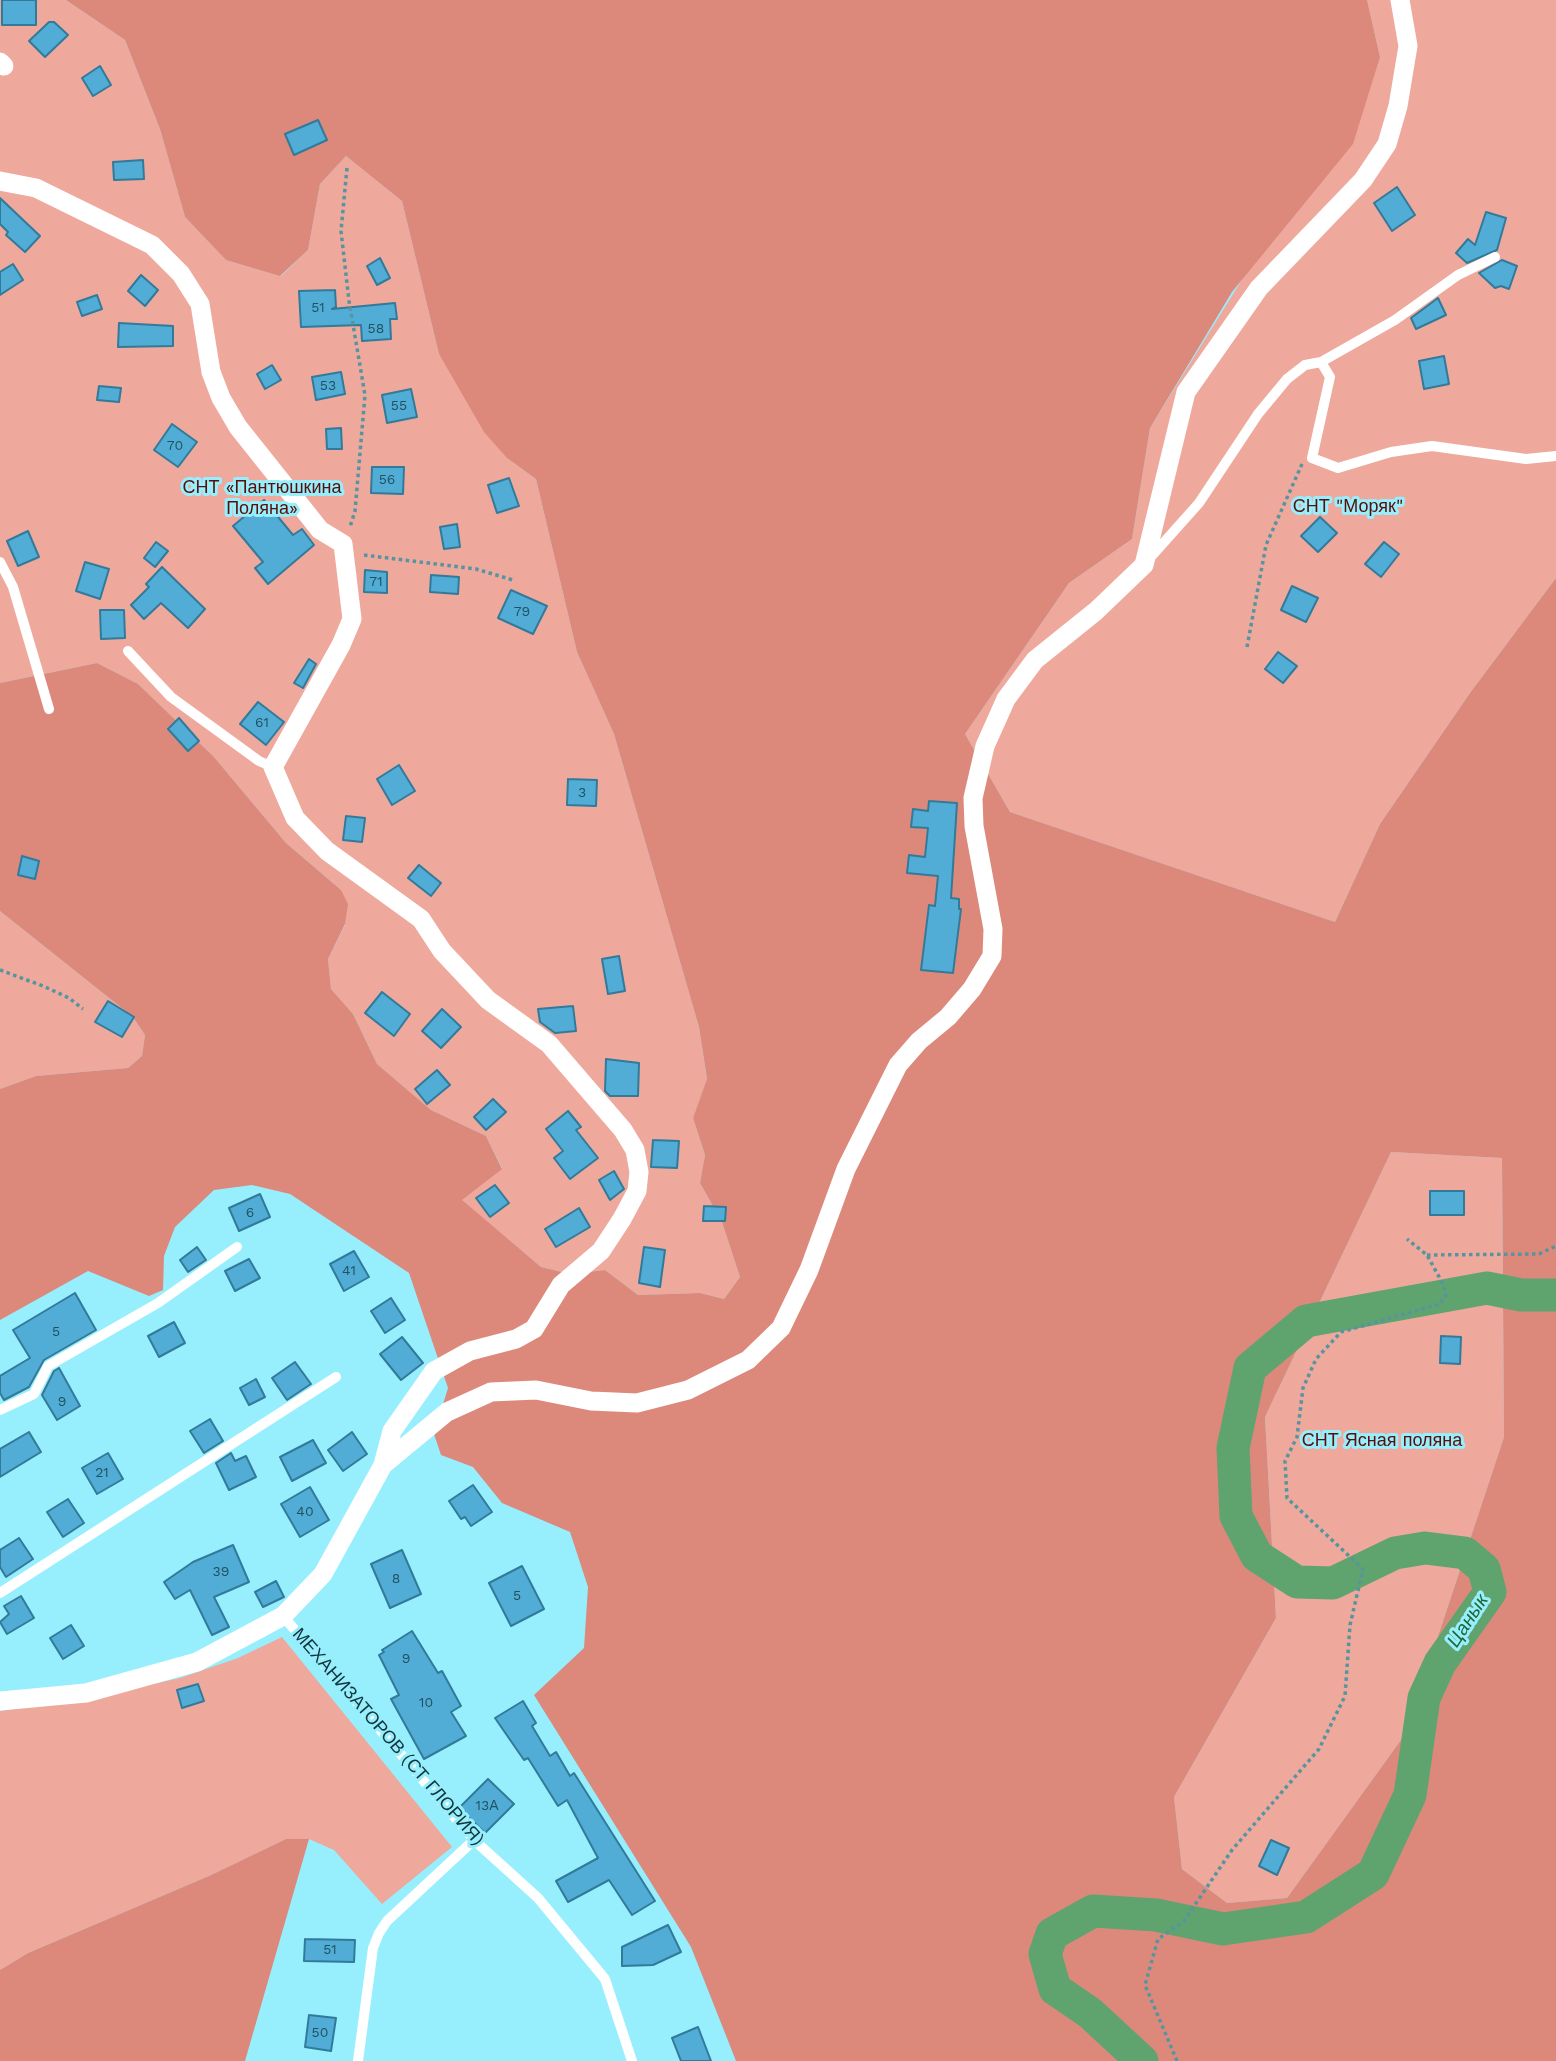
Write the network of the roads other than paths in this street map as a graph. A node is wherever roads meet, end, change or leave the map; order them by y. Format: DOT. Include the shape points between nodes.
graph roads {
  1 [pos="1400,0"];
  2 [pos="0,181"];
  3 [pos="1495,257"];
  4 [pos="1321,362"];
  5 [pos="1556,456"];
  6 [pos="0,562"];
  7 [pos="1144,565"];
  8 [pos="128,650"];
  9 [pos="49,709"];
  10 [pos="272,767"];
  11 [pos="237,1247"];
  12 [pos="335,1377"];
  13 [pos="0,1410"];
  14 [pos="383,1465"];
  15 [pos="0,1593"];
  16 [pos="283,1616"];
  17 [pos="0,1700"];
  18 [pos="474,1840"];
  19 [pos="358,2061"];
  20 [pos="632,2061"];
  1 -- 7 [label="street" via="1408,46 1387,144 1363,180 1259,288 1186,392"];
  2 -- 10 [label="street" via="36,188 152,245 181,274 200,304 211,372 221,398 320,530 343,544 352,619"];
  3 -- 4 [label="lane" via="1458,275 1395,320"];
  4 -- 5 [label="lane" via="1330,377 1312,458 1338,468 1391,452 1432,446 1526,459"];
  4 -- 7 [label="lane" via="1305,365 1280,388 1199,503"];
  6 -- 9 [label="lane" via="13,587"];
  7 -- 14 [label="street" via="1035,660 1006,699 985,746 973,798 993,929 992,956 956,1008 898,1065 846,1169 809,1270 781,1328 748,1360 688,1390 637,1403 591,1401 536,1390 491,1392 447,1412"];
  8 -- 10 [label="lane" via="171,697"];
  10 -- 14 [label="street" via="295,818 327,851 421,919 442,951 488,1000 548,1044 623,1130 635,1150 639,1172 636,1191 601,1251 561,1285 534,1329 516,1339 470,1351 434,1371 392,1431"];
  11 -- 13 [label="lane" via="158,1303 48,1366 34,1394"];
  12 -- 15 [label="lane"];
  14 -- 16 [label="street" via="323,1574"];
  16 -- 17 [label="street" via="197,1662 86,1693"];
  16 -- 18 [label="lane, МЕХАНИЗАТОРОВ (СТ ГЛОРИЯ)"];
  18 -- 19 [label="lane" via="379,1933"];
  18 -- 20 [label="lane, МЕХАНИЗАТОРОВ (СТ ГЛОРИЯ)" via="538,1898 606,1979"];
}
